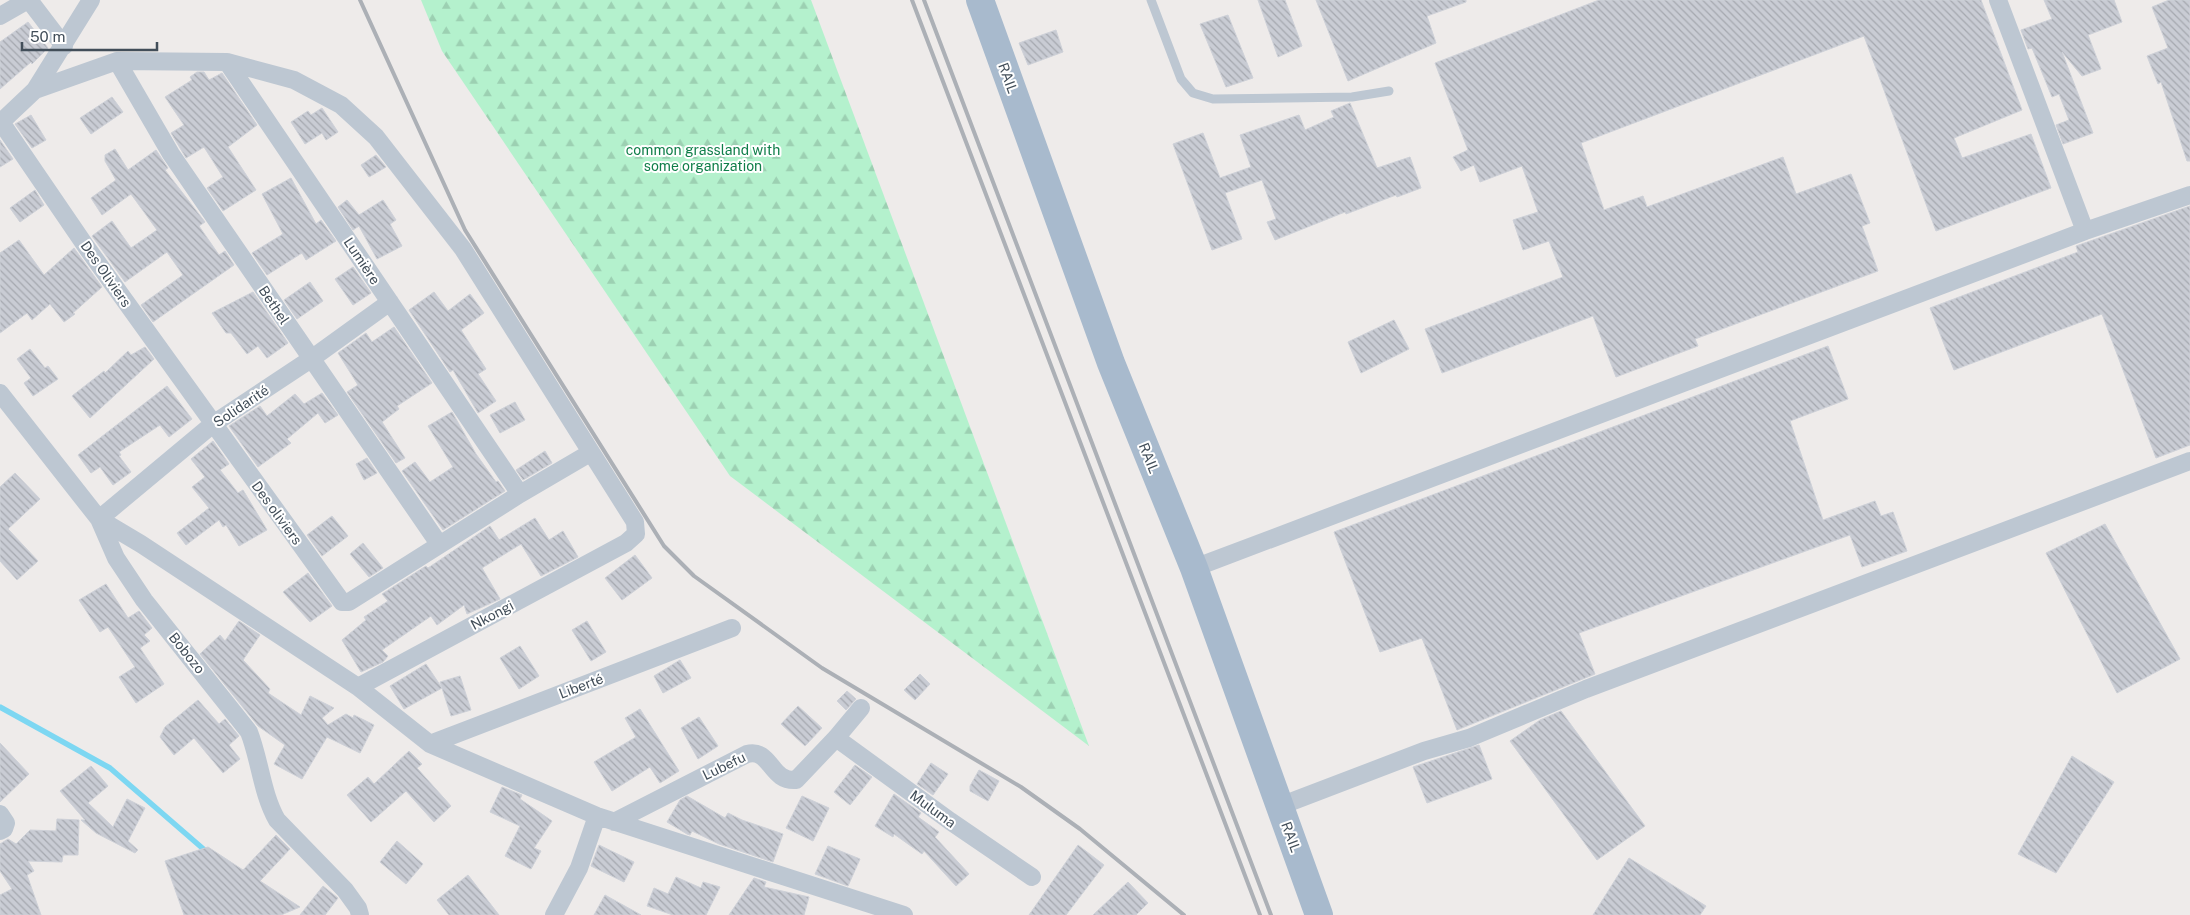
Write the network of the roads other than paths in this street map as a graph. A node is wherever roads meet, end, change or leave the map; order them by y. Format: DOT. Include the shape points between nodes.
graph roads {
  1 [pos="28,0"];
  2 [pos="91,0"];
  3 [pos="980,0"];
  4 [pos="1150,0"];
  5 [pos="1998,0"];
  6 [pos="0,16"];
  7 [pos="64,46"];
  8 [pos="117,61"];
  9 [pos="226,62"];
  10 [pos="36,90"];
  11 [pos="1389,91"];
  12 [pos="0,123"];
  13 [pos="2190,195"];
  14 [pos="2085,231"];
  15 [pos="390,302"];
  16 [pos="311,359"];
  17 [pos="0,393"];
  18 [pos="213,424"];
  19 [pos="590,453"];
  20 [pos="2190,462"];
  21 [pos="520,494"];
  22 [pos="99,519"];
  23 [pos="439,544"];
  24 [pos="1194,568"];
  25 [pos="732,628"];
  26 [pos="358,687"];
  27 [pos="861,708"];
  28 [pos="836,738"];
  29 [pos="430,744"];
  30 [pos="1280,806"];
  31 [pos="0,814"];
  32 [pos="597,816"];
  33 [pos="614,822"];
  34 [pos="0,831"];
  35 [pos="1032,877"];
  36 [pos="866,909"];
  37 [pos="360,915"];
  38 [pos="554,915"];
  39 [pos="904,915"];
  40 [pos="1319,915"];
  1 -- 6 [label="street"];
  1 -- 7 [label="street"];
  2 -- 7 [label="street, Des Oliviers"];
  3 -- 24 [label="main road, RAIL" via="1111,363"];
  4 -- 11 [label="lane" via="1180,79 1193,93 1213,99 1352,98"];
  5 -- 14 [label="street"];
  7 -- 10 [label="street, Des Oliviers"];
  8 -- 9 [label="street"];
  8 -- 10 [label="street"];
  8 -- 16 [label="street, Bethel" via="171,154"];
  9 -- 15 [label="street, Lumière"];
  9 -- 19 [label="street" via="294,80 341,105 376,137 463,249"];
  10 -- 12 [label="street, Des Oliviers"];
  12 -- 18 [label="street, Des Oliviers"];
  13 -- 14 [label="street"];
  14 -- 24 [label="street"];
  15 -- 16 [label="street, Solidarité"];
  15 -- 21 [label="street, Lumière"];
  16 -- 18 [label="street, Solidarité"];
  16 -- 23 [label="street, Bethel"];
  17 -- 22 [label="street, Bobozo"];
  18 -- 22 [label="street, Solidarité"];
  18 -- 23 [label="street, Des oliviers" via="342,602 349,602"];
  19 -- 21 [label="street"];
  19 -- 26 [label="street, Nkongi" via="635,522 636,534 626,543"];
  20 -- 30 [label="street" via="1596,686 1469,738 1424,751"];
  21 -- 23 [label="street"];
  22 -- 26 [label="street"];
  22 -- 37 [label="street, Bobozo" via="116,558 144,600 249,732 271,810 277,820 345,890"];
  24 -- 30 [label="main road, RAIL"];
  25 -- 29 [label="street, Liberté"];
  26 -- 29 [label="street"];
  27 -- 28 [label="street, Lubefu"];
  28 -- 33 [label="street, Lubefu" via="796,780 780,776 754,752"];
  28 -- 35 [label="street, Muluma"];
  29 -- 32 [label="street"];
  30 -- 40 [label="main road, RAIL"];
  31 -- 34 [label="street" via="6,823"];
  32 -- 33 [label="street"];
  32 -- 38 [label="street" via="579,868"];
  33 -- 36 [label="street"];
  36 -- 39 [label="street"];
}
